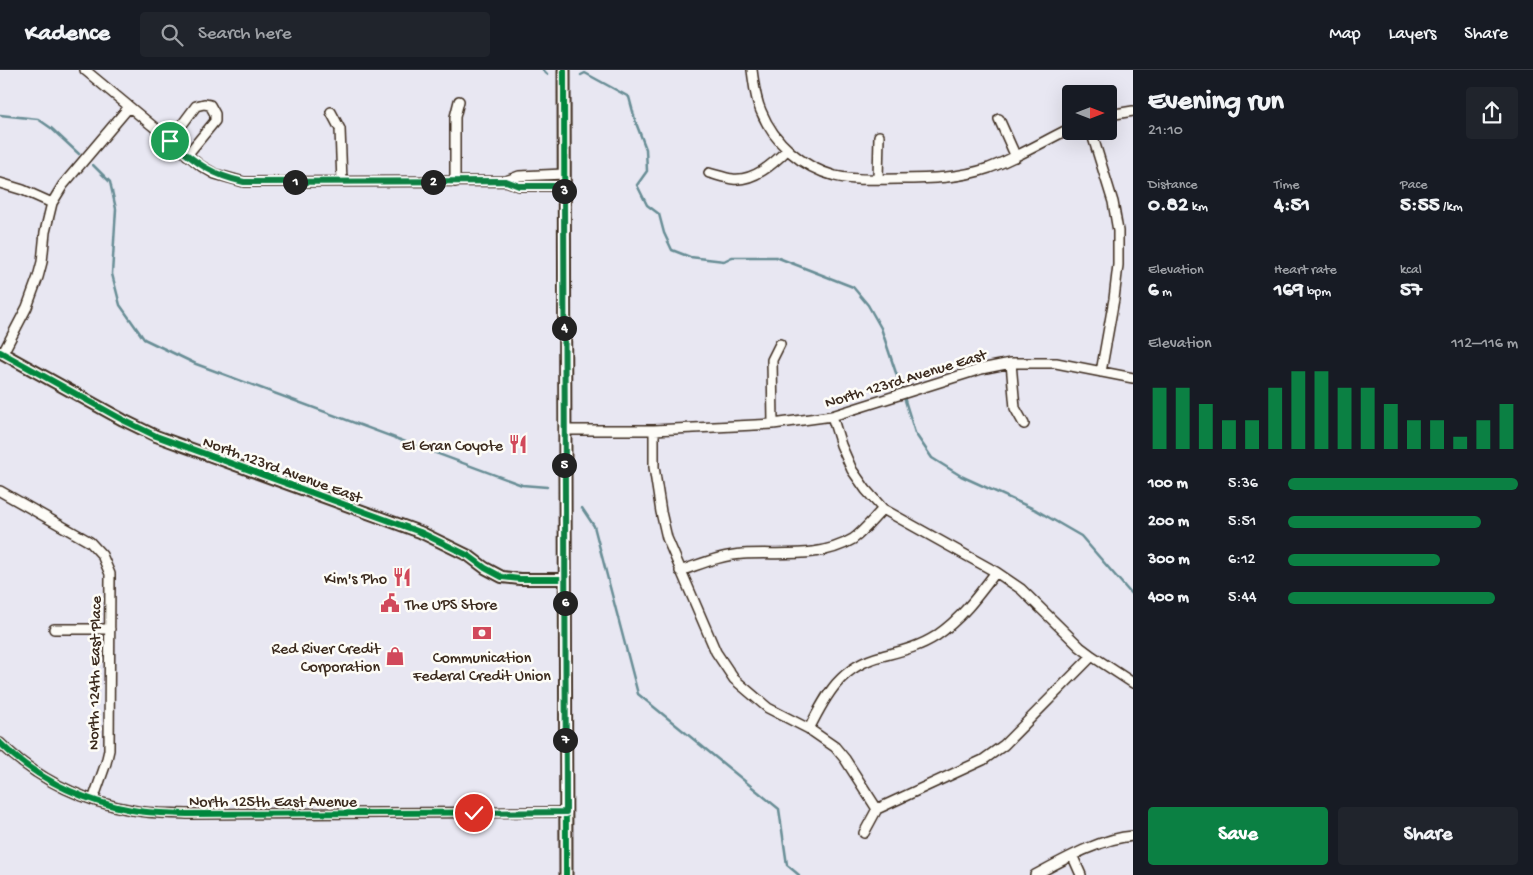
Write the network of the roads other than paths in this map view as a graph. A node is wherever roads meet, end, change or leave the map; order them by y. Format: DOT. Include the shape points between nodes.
graph roads {
  1 [pos="85,70"];
  2 [pos="564,70"];
  3 [pos="752,70"];
  4 [pos="459,101"];
  5 [pos="129,107"];
  6 [pos="1133,111"];
  7 [pos="331,112"];
  8 [pos="1118,114"];
  9 [pos="1000,119"];
  10 [pos="1062,133"];
  11 [pos="879,136"];
  12 [pos="1094,140"];
  13 [pos="170,141"];
  14 [pos="787,150"];
  15 [pos="187,155"];
  16 [pos="1016,157"];
  17 [pos="710,173"];
  18 [pos="878,179"];
  19 [pos="564,180"];
  20 [pos="342,182"];
  21 [pos="455,182"];
  22 [pos="0,183"];
  23 [pos="52,203"];
  24 [pos="780,344"];
  25 [pos="1,352"];
  26 [pos="1011,363"];
  27 [pos="1101,372"];
  28 [pos="1133,378"];
  29 [pos="832,416"];
  30 [pos="773,424"];
  31 [pos="1024,424"];
  32 [pos="564,430"];
  33 [pos="654,430"];
  34 [pos="0,491"];
  35 [pos="883,509"];
  36 [pos="680,571"];
  37 [pos="996,572"];
  38 [pos="565,579"];
  39 [pos="54,629"];
  40 [pos="110,629"];
  41 [pos="1092,656"];
  42 [pos="1133,683"];
  43 [pos="809,729"];
  44 [pos="0,743"];
  45 [pos="93,800"];
  46 [pos="877,809"];
  47 [pos="566,812"];
  48 [pos="864,833"];
  49 [pos="1133,836"];
  50 [pos="1073,856"];
  51 [pos="566,875"];
  52 [pos="1035,875"];
  53 [pos="1081,875"];
  1 -- 5 [label="street"];
  2 -- 19 [label="main road"];
  3 -- 14 [label="street" via="760,109 774,135"];
  4 -- 21 [label="street" via="455,117"];
  5 -- 13 [label="street"];
  5 -- 23 [label="street" via="63,185"];
  6 -- 8 [label="street"];
  7 -- 20 [label="street" via="340,129"];
  9 -- 16 [label="street"];
  10 -- 16 [label="street"];
  11 -- 18 [label="street"];
  12 -- 27 [label="street" via="1113,202 1118,231 1114,299"];
  13 -- 15 [label="street"];
  13 -- 15 [label="street" via="196,106 210,105 215,121"];
  14 -- 17 [label="street" via="767,168 744,178"];
  14 -- 18 [label="street" via="819,170 836,176"];
  15 -- 20 [label="street" via="215,174 244,182"];
  16 -- 18 [label="street" via="988,168 948,177"];
  19 -- 21 [label="street" via="519,176 506,181"];
  19 -- 32 [label="main road"];
  20 -- 21 [label="street"];
  22 -- 23 [label="street"];
  23 -- 25 [label="street" via="38,277 27,307"];
  24 -- 30 [label="street" via="772,360"];
  25 -- 38 [label="street, North 123rd Avenue East" via="156,436 420,532 469,556 502,577"];
  26 -- 27 [label="street, North 123rd Avenue East" via="1056,363"];
  26 -- 29 [label="street, North 123rd Avenue East" via="980,369"];
  26 -- 31 [label="street" via="1015,408"];
  27 -- 28 [label="street, North 123rd Avenue East"];
  29 -- 30 [label="street, North 123rd Avenue East"];
  29 -- 35 [label="street" via="852,470"];
  30 -- 33 [label="street, North 123rd Avenue East"];
  32 -- 33 [label="street, North 123rd Avenue East"];
  32 -- 38 [label="main road"];
  33 -- 36 [label="street" via="654,467 661,512"];
  34 -- 40 [label="street, North 124th East Place" via="90,542 102,555 110,574"];
  35 -- 36 [label="street" via="864,530 827,550 742,554"];
  35 -- 37 [label="street"];
  36 -- 43 [label="street" via="708,638 734,679 768,708"];
  37 -- 41 [label="street" via="1021,589"];
  37 -- 43 [label="street" via="968,608 935,637 851,669 822,701"];
  38 -- 47 [label="main road"];
  39 -- 40 [label="street"];
  40 -- 45 [label="street, North 124th East Place" via="109,750"];
  41 -- 42 [label="street"];
  41 -- 46 [label="street" via="995,752"];
  43 -- 46 [label="street" via="825,739 845,759"];
  44 -- 45 [label="street, North 125th East Avenue" via="40,776"];
  45 -- 47 [label="street, North 125th East Avenue" via="134,811 160,813"];
  46 -- 48 [label="street"];
  47 -- 51 [label="main road"];
  49 -- 50 [label="street" via="1120,837"];
  50 -- 52 [label="street"];
  50 -- 53 [label="street"];
}
